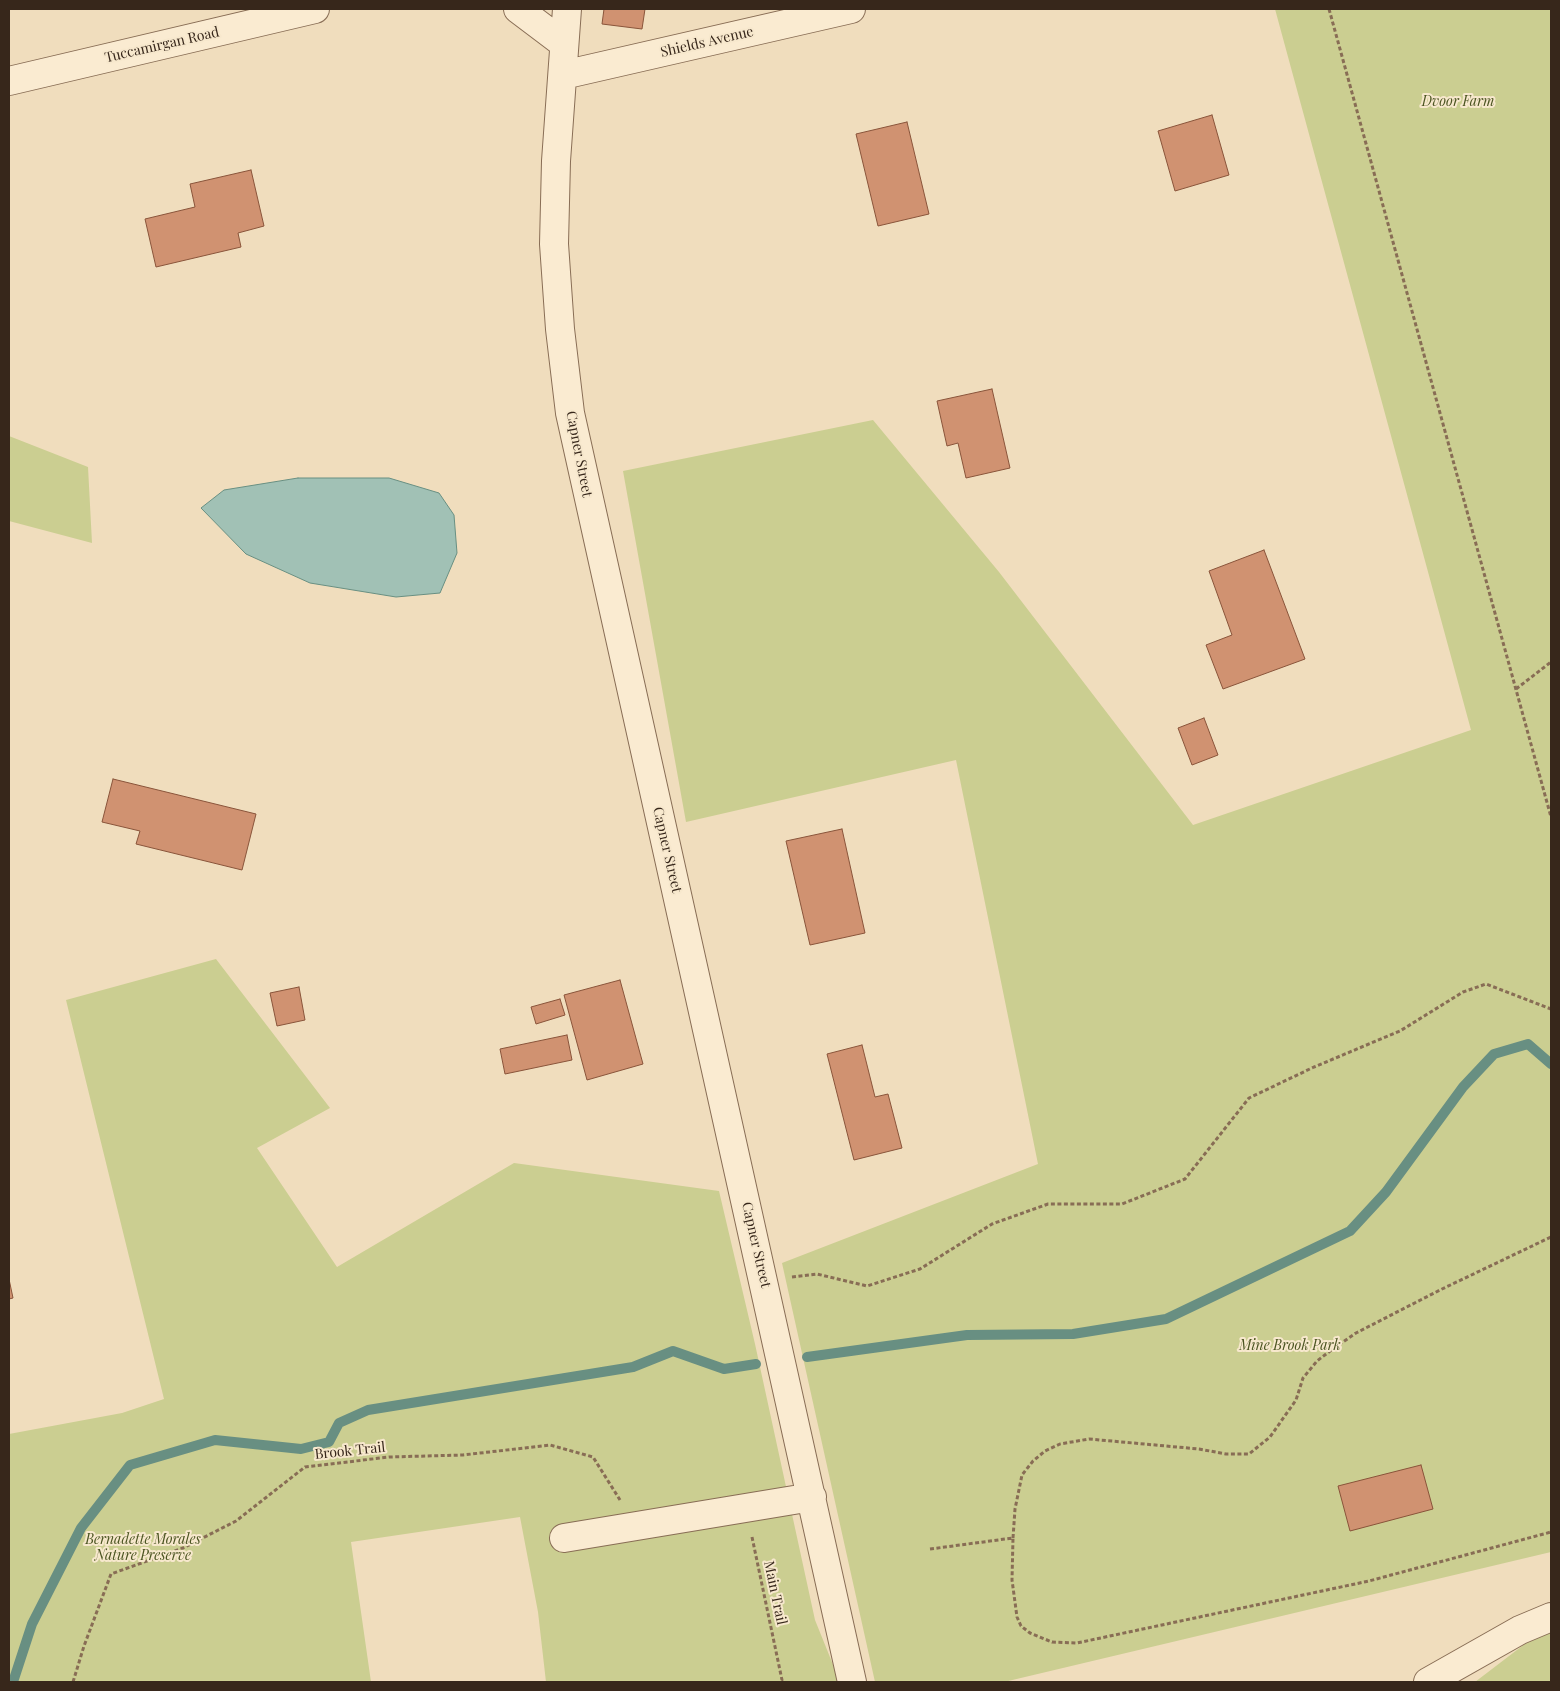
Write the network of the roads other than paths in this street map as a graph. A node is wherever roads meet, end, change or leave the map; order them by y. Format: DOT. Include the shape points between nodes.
graph roads {
  1 [pos="315,9"];
  2 [pos="518,9"];
  3 [pos="566,9"];
  4 [pos="851,9"];
  5 [pos="563,43"];
  6 [pos="562,75"];
  7 [pos="9,81"];
  8 [pos="812,1497"];
  9 [pos="564,1538"];
  10 [pos="1551,1616"];
  11 [pos="852,1682"];
  12 [pos="1428,1682"];
  1 -- 7 [label="street, Tuccamirgan Road"];
  2 -- 5 [label="street"];
  3 -- 5 [label="street, Capner Street"];
  4 -- 6 [label="street, Shields Avenue"];
  5 -- 6 [label="street, Capner Street"];
  6 -- 8 [label="street, Capner Street" via="554,244 570,413"];
  8 -- 9 [label="street"];
  8 -- 11 [label="street, Capner Street" via="825,1569"];
  10 -- 12 [label="street"];
}
